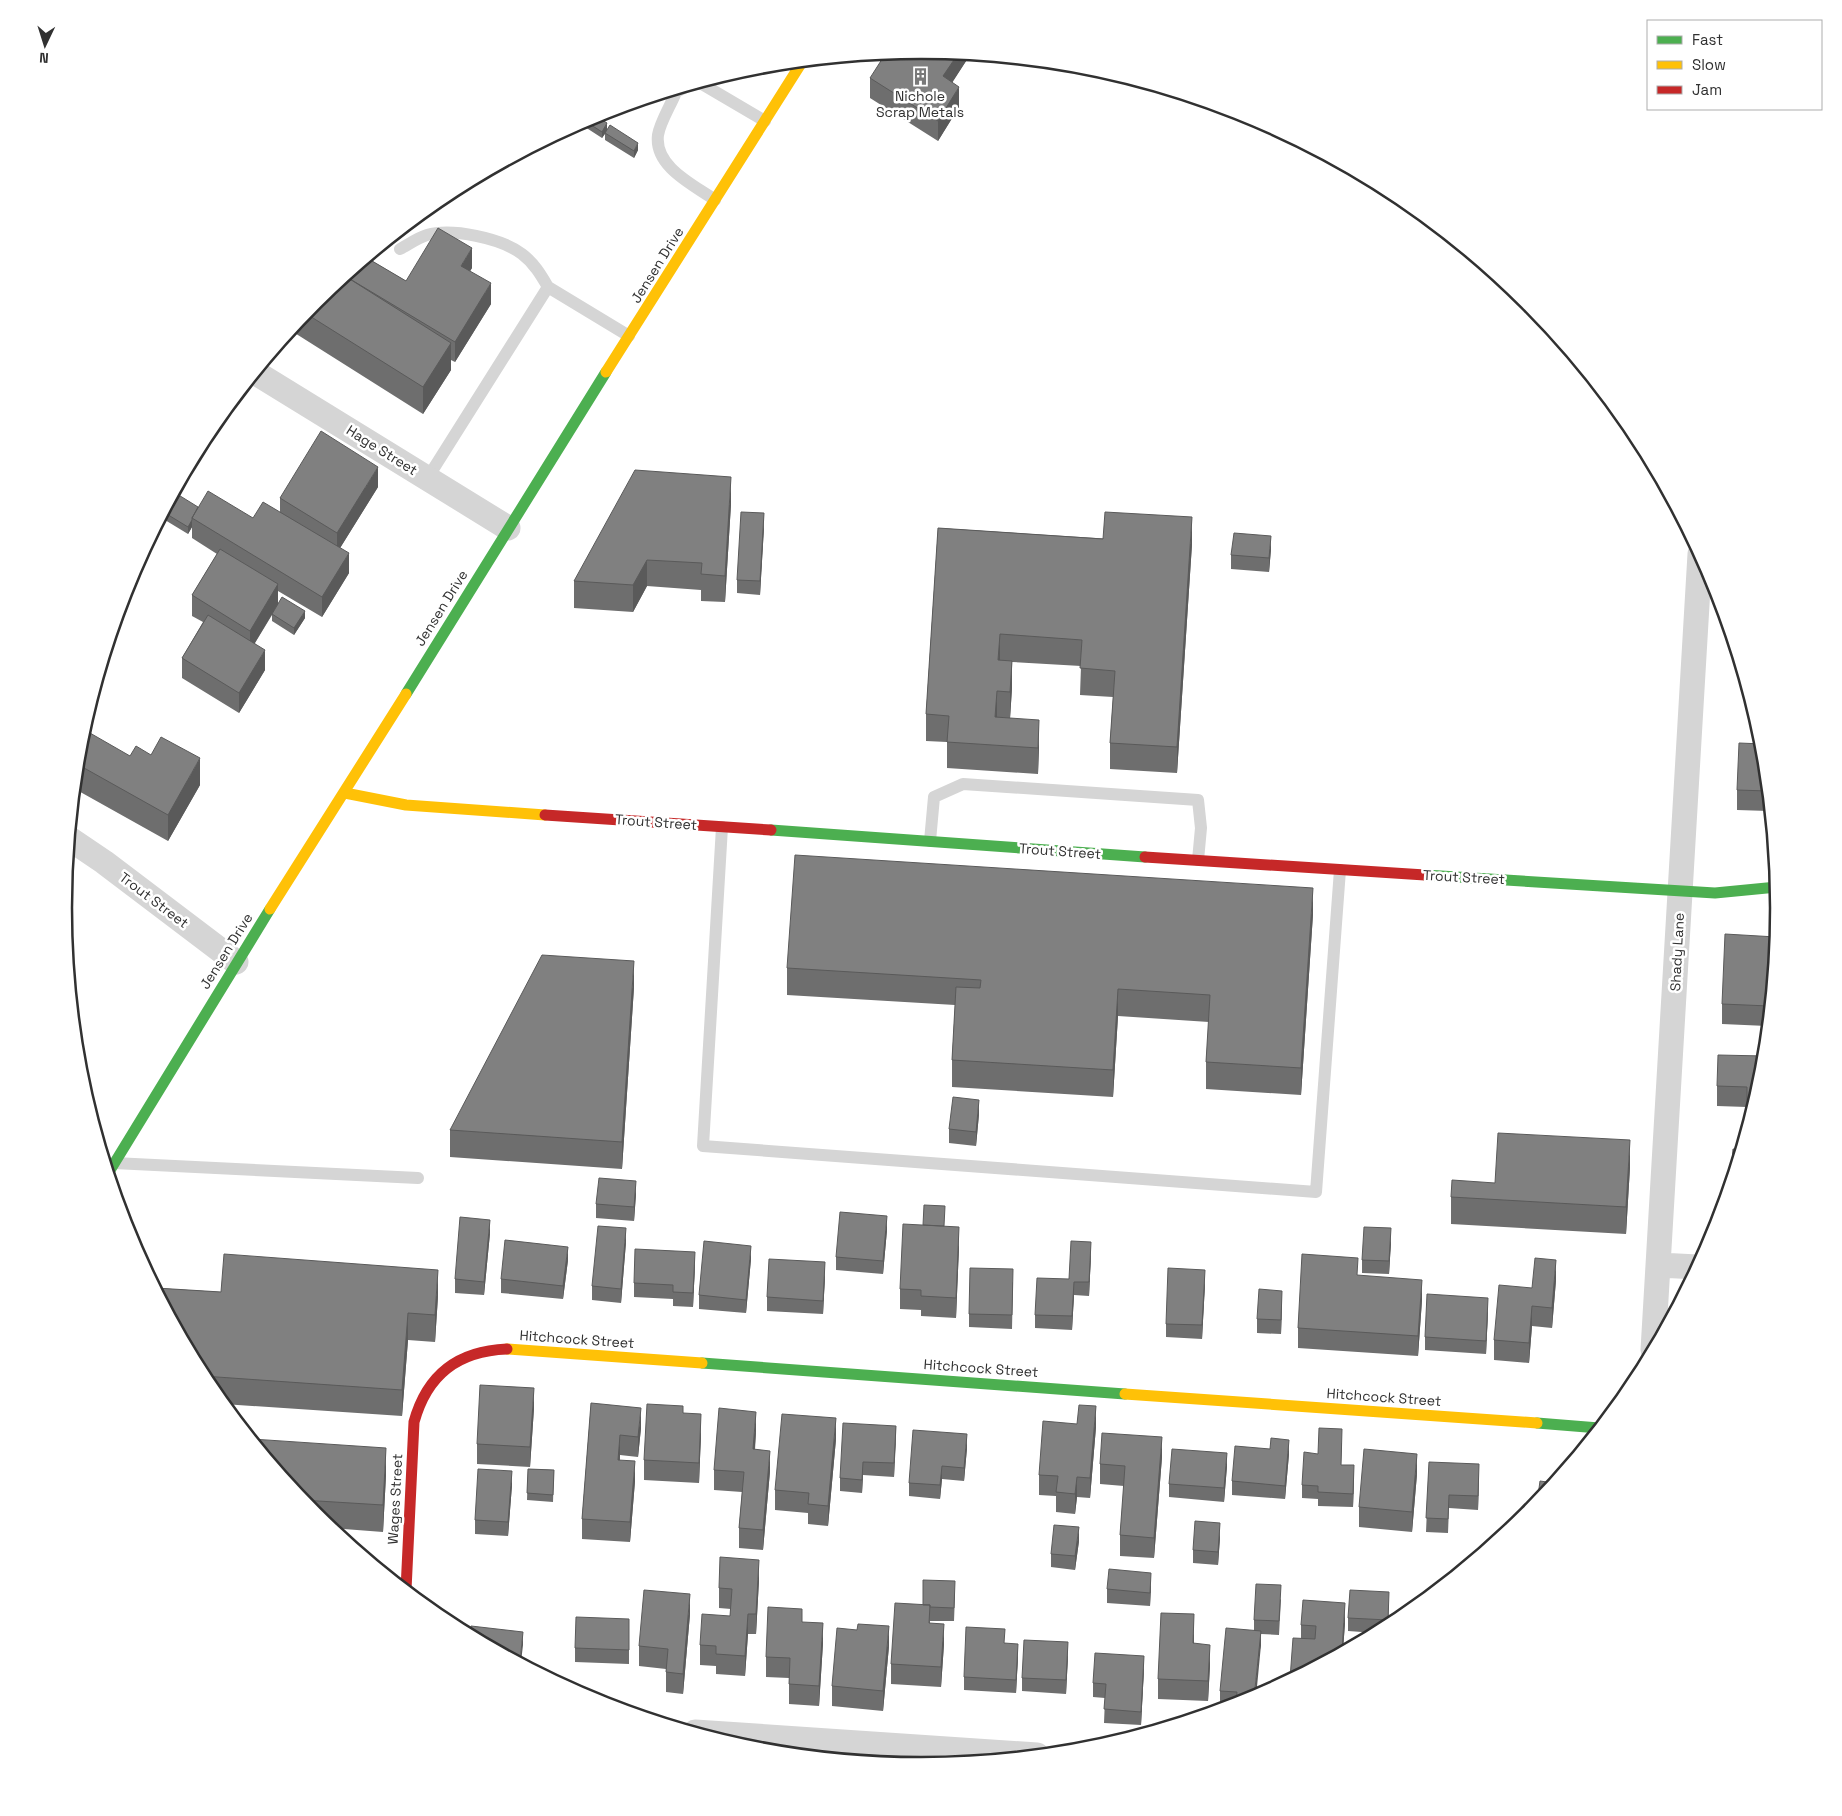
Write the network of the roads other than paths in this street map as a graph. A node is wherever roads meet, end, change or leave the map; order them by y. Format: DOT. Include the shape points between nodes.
graph roads {
  1 [pos="798,68"];
  2 [pos="706,87"];
  3 [pos="674,96"];
  4 [pos="765,121"];
  5 [pos="715,200"];
  6 [pos="400,250"];
  7 [pos="548,287"];
  8 [pos="629,336"];
  9 [pos="260,375"];
  10 [pos="427,479"];
  11 [pos="508,528"];
  12 [pos="1699,568"];
  13 [pos="344,794"];
  14 [pos="722,827"];
  15 [pos="930,841"];
  16 [pos="75,843"];
  17 [pos="1198,860"];
  18 [pos="1340,870"];
  19 [pos="1769,888"];
  20 [pos="1680,890"];
  21 [pos="236,962"];
  22 [pos="112,1165"];
  23 [pos="113,1167"];
  24 [pos="418,1178"];
  25 [pos="1659,1265"];
  26 [pos="1691,1267"];
  27 [pos="1654,1336"];
  28 [pos="1593,1428"];
  29 [pos="414,1440"];
  30 [pos="406,1584"];
  31 [pos="726,1734"];
  32 [pos="1003,1753"];
  1 -- 4 [label="street, Jensen Drive"];
  2 -- 4 [label="lane"];
  3 -- 5 [label="lane" via="658,136 660,149 670,168"];
  4 -- 5 [label="street, Jensen Drive"];
  5 -- 8 [label="street, Jensen Drive"];
  6 -- 7 [label="lane" via="425,235 444,231 490,239 521,253 535,266"];
  7 -- 8 [label="lane"];
  7 -- 10 [label="lane"];
  8 -- 11 [label="street, Jensen Drive"];
  9 -- 10 [label="street, Hage Street"];
  10 -- 11 [label="street, Hage Street"];
  11 -- 13 [label="street, Jensen Drive"];
  12 -- 20 [label="street, Shady Lane"];
  13 -- 14 [label="street, Trout Street" via="406,805"];
  13 -- 21 [label="street, Jensen Drive"];
  14 -- 15 [label="street, Trout Street"];
  14 -- 18 [label="lane" via="703,1146 1316,1192"];
  15 -- 17 [label="street, Trout Street"];
  15 -- 17 [label="lane" via="934,797 963,784 1198,800"];
  16 -- 21 [label="street, Trout Street"];
  17 -- 18 [label="street, Trout Street"];
  18 -- 20 [label="street, Trout Street"];
  19 -- 20 [label="street, Trout Street" via="1742,892"];
  20 -- 25 [label="street, Shady Lane"];
  21 -- 22 [label="street, Jensen Drive"];
  23 -- 24 [label="lane"];
  25 -- 26 [label="street"];
  25 -- 27 [label="street, Shady Lane"];
  28 -- 29 [label="street, Hitchcock Street" via="505,1349 479,1352 441,1370 419,1401"];
  29 -- 30 [label="street, Wages Street"];
  31 -- 32 [label="street"];
}
